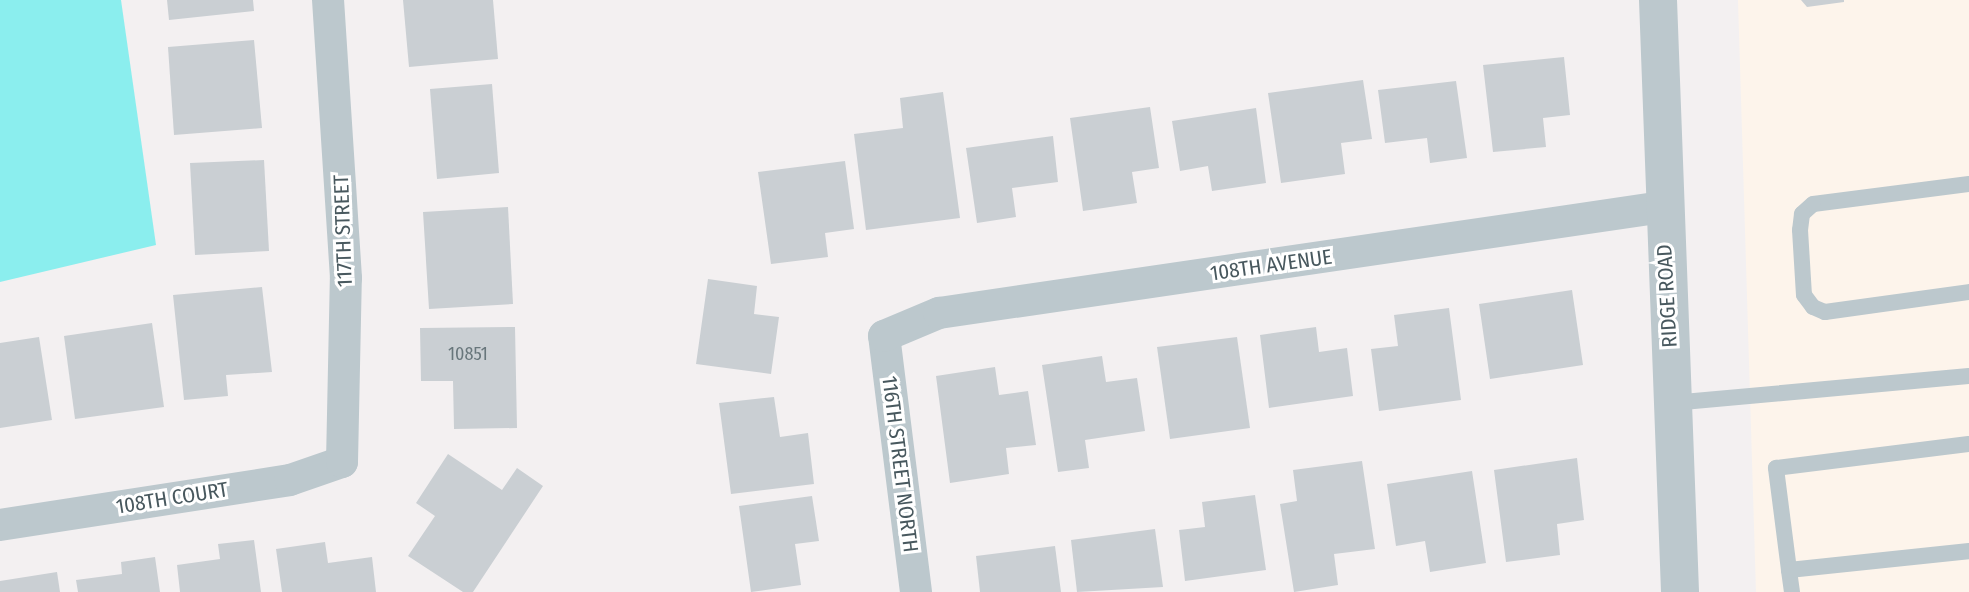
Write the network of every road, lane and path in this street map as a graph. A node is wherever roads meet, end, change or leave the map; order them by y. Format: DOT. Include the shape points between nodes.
graph roads {
  1 [pos="328,0"];
  2 [pos="1658,0"];
  3 [pos="1969,184"];
  4 [pos="1663,207"];
  5 [pos="1969,292"];
  6 [pos="884,336"];
  7 [pos="1969,376"];
  8 [pos="1672,403"];
  9 [pos="1969,444"];
  10 [pos="342,462"];
  11 [pos="0,525"];
  12 [pos="1969,551"];
  13 [pos="1789,570"];
  14 [pos="916,592"];
  15 [pos="1680,592"];
  16 [pos="1791,592"];
  1 -- 10 [label="street, 117TH STREET" via="346,278"];
  2 -- 4 [label="street, RIDGE ROAD"];
  3 -- 5 [label="lane" via="1813,204 1802,215 1800,230 1804,295 1813,307 1825,312"];
  4 -- 6 [label="street, 108TH AVENUE" via="939,313"];
  4 -- 8 [label="street, RIDGE ROAD"];
  6 -- 14 [label="street, 116TH STREET NORTH"];
  7 -- 8 [label="lane"];
  8 -- 15 [label="street, RIDGE ROAD"];
  9 -- 13 [label="lane" via="1776,468"];
  10 -- 11 [label="street, 108TH COURT" via="290,480"];
  12 -- 13 [label="lane"];
  13 -- 16 [label="lane"];
}
